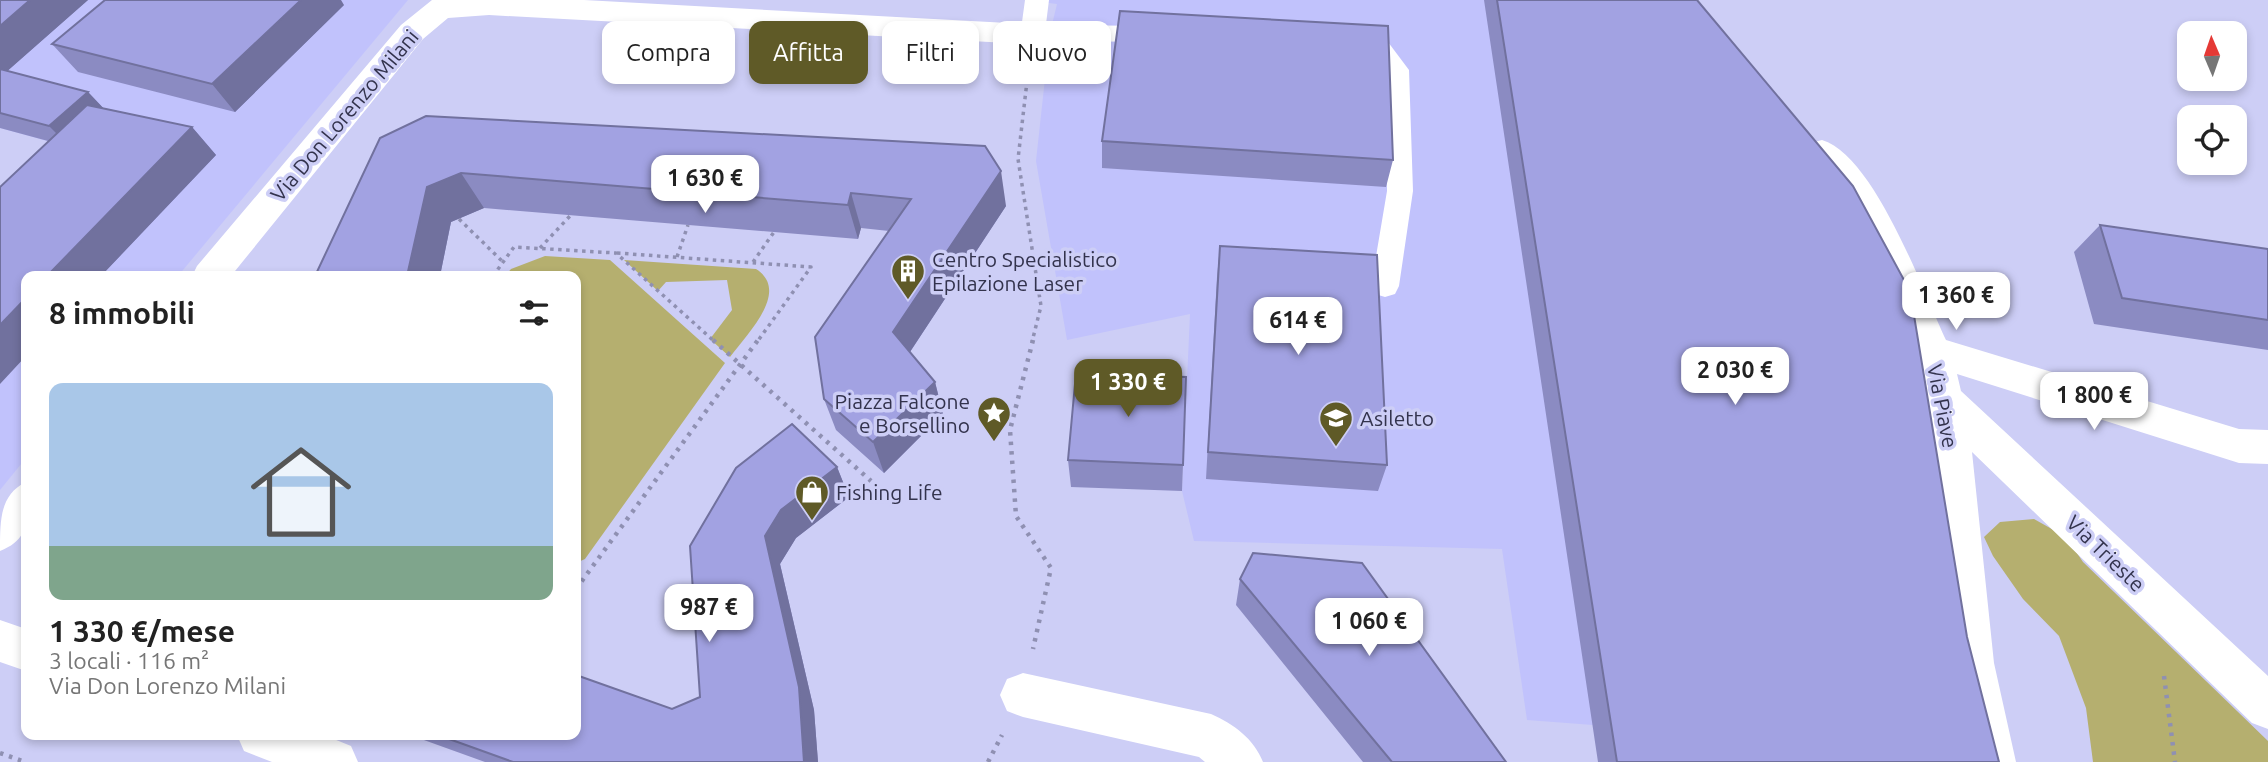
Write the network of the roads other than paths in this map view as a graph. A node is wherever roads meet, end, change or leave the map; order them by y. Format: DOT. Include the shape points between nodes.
graph roads {
  1 [pos="1037,0"];
  2 [pos="1026,21"];
  3 [pos="993,30"];
  4 [pos="1111,33"];
  5 [pos="1175,34"];
  6 [pos="1328,35"];
  7 [pos="1800,127"];
  8 [pos="214,271"];
  9 [pos="1385,286"];
  10 [pos="1932,351"];
  11 [pos="1943,399"];
  12 [pos="2268,447"];
  13 [pos="21,506"];
  14 [pos="0,532"];
  15 [pos="0,641"];
  16 [pos="21,648"];
  17 [pos="1023,695"];
  18 [pos="2268,707"];
  19 [pos="274,740"];
  20 [pos="335,762"];
  21 [pos="1240,762"];
  22 [pos="1993,762"];
  1 -- 2 [label="lane"];
  3 -- 8 [label="street, Via Don Lorenzo Milani" via="489,5 440,8 412,32"];
  4 -- 5 [label="lane"];
  6 -- 9 [label="lane" via="1356,36 1378,45 1397,70 1400,191"];
  7 -- 10 [label="street, Via Piave" via="1864,200"];
  10 -- 11 [label="street, Via Piave"];
  10 -- 12 [label="street" via="2239,446"];
  11 -- 18 [label="street, Via Trieste"];
  11 -- 22 [label="street, Via Piave" via="1950,429 1972,663"];
  13 -- 14 [label="street"];
  15 -- 16 [label="street"];
  17 -- 21 [label="street" via="1211,737"];
  19 -- 20 [label="street"];
}
